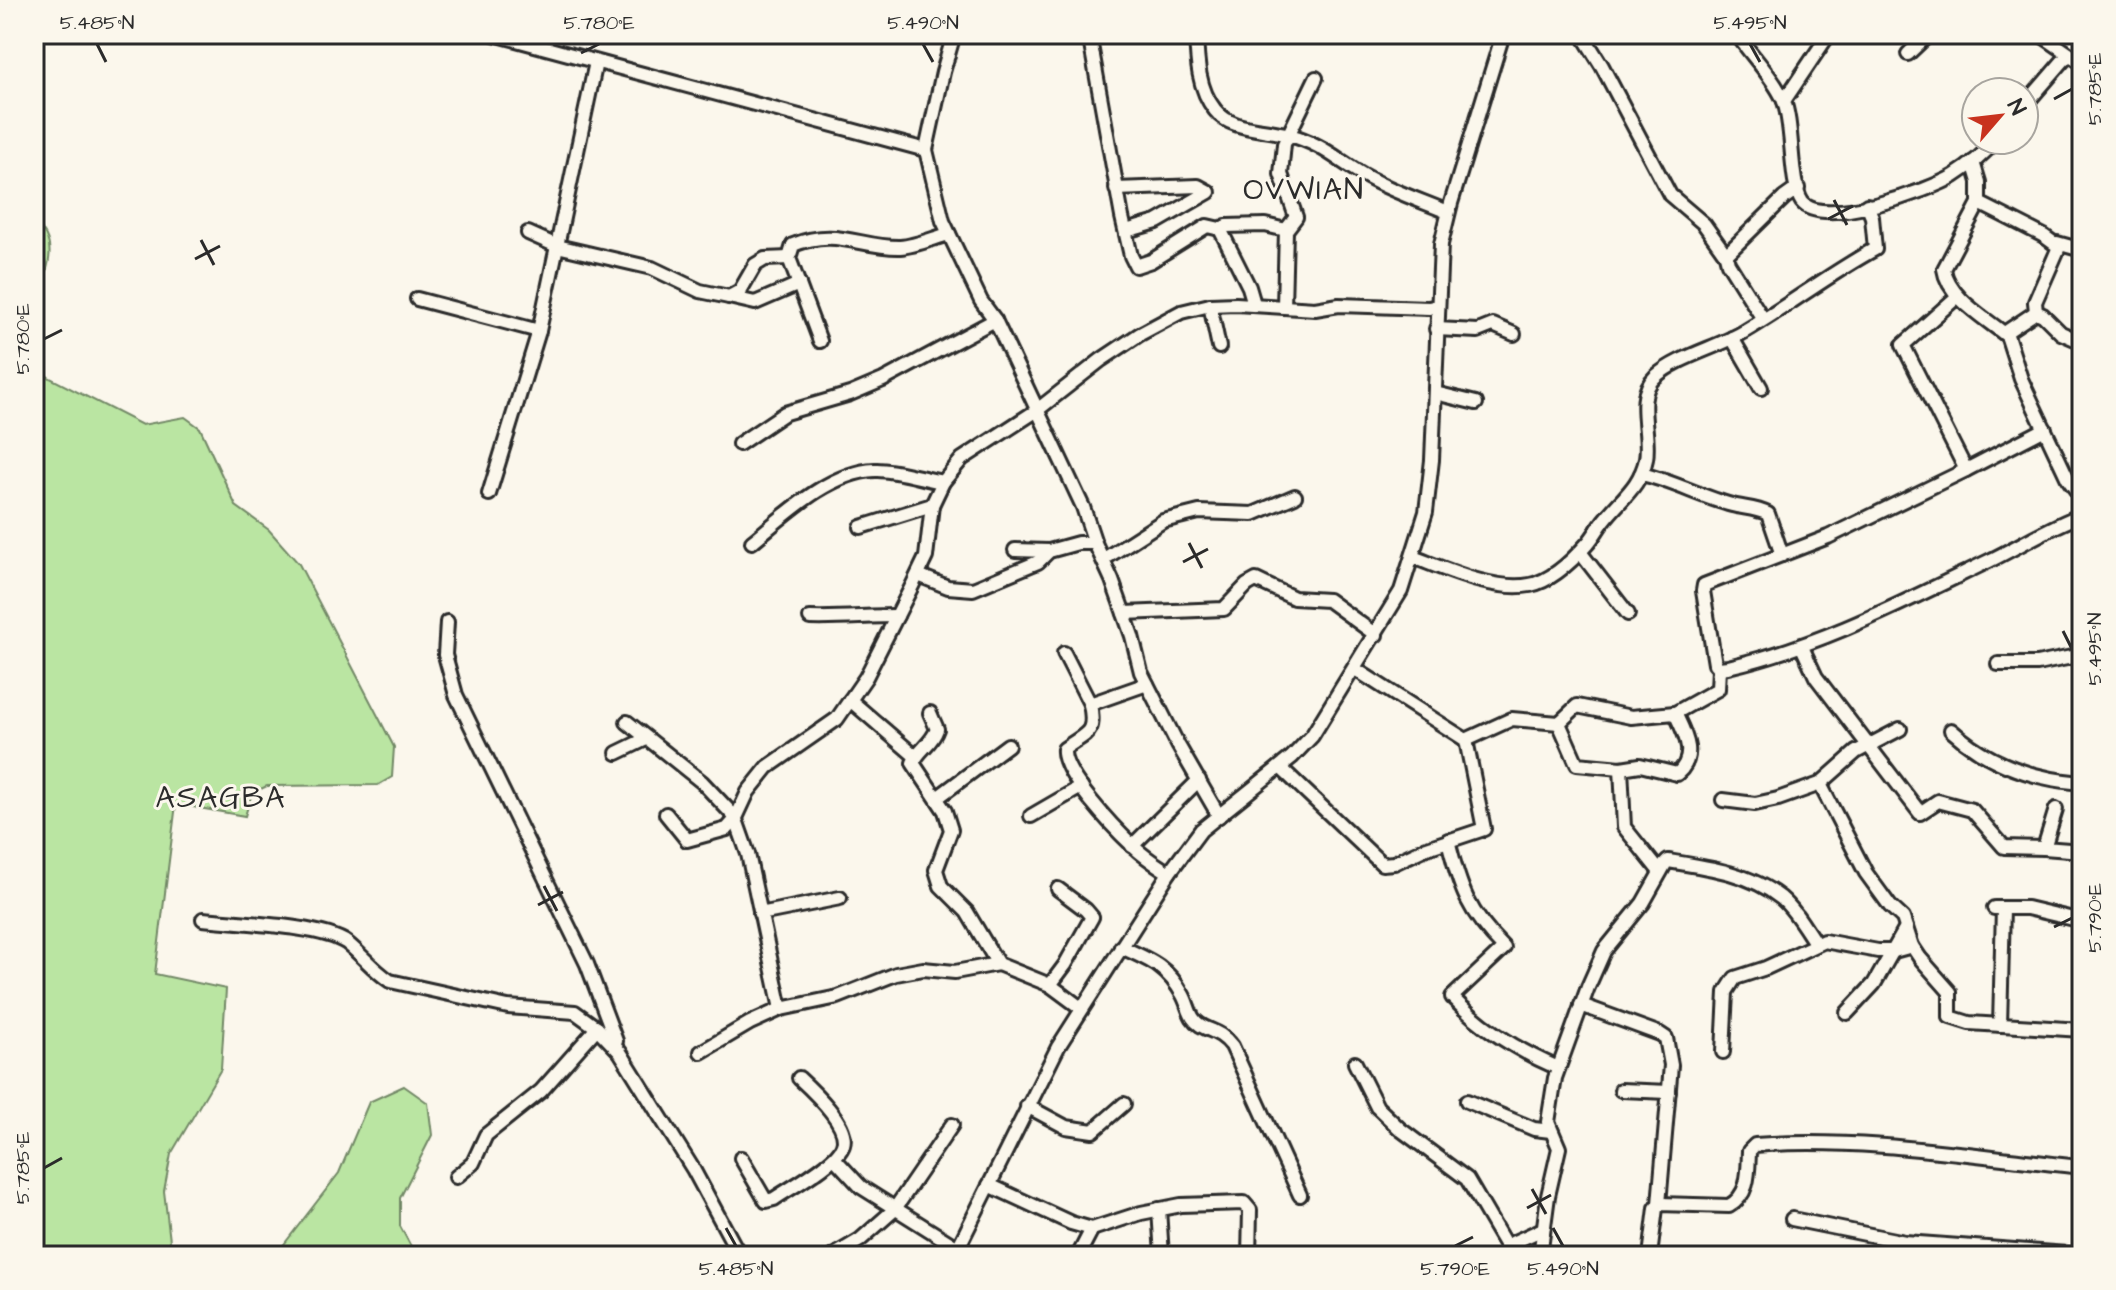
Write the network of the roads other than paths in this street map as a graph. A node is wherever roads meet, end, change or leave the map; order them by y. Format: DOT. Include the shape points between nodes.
graph roads {
  1 [pos="494,34"];
  2 [pos="954,34"];
  3 [pos="1089,34"];
  4 [pos="1196,34"];
  5 [pos="1503,34"];
  6 [pos="1582,34"];
  7 [pos="1737,34"];
  8 [pos="1829,34"];
  9 [pos="1929,34"];
  10 [pos="2040,34"];
  11 [pos="1908,54"];
  12 [pos="2068,55"];
  13 [pos="596,62"];
  14 [pos="2082,63"];
  15 [pos="1316,78"];
  16 [pos="2040,87"];
  17 [pos="1784,101"];
  18 [pos="1288,135"];
  19 [pos="926,150"];
  20 [pos="1979,156"];
  21 [pos="1973,162"];
  22 [pos="1798,188"];
  23 [pos="1116,189"];
  24 [pos="1979,203"];
  25 [pos="1867,205"];
  26 [pos="1448,212"];
  27 [pos="1220,229"];
  28 [pos="1286,230"];
  29 [pos="1126,231"];
  30 [pos="528,233"];
  31 [pos="949,234"];
  32 [pos="2057,243"];
  33 [pos="557,246"];
  34 [pos="790,247"];
  35 [pos="2082,250"];
  36 [pos="1726,255"];
  37 [pos="799,284"];
  38 [pos="1958,296"];
  39 [pos="729,297"];
  40 [pos="417,299"];
  41 [pos="1254,304"];
  42 [pos="1210,305"];
  43 [pos="1437,306"];
  44 [pos="1284,307"];
  45 [pos="2036,312"];
  46 [pos="1763,319"];
  47 [pos="995,320"];
  48 [pos="1436,329"];
  49 [pos="539,331"];
  50 [pos="1514,334"];
  51 [pos="2007,336"];
  52 [pos="1732,338"];
  53 [pos="820,341"];
  54 [pos="2082,342"];
  55 [pos="1219,347"];
  56 [pos="1761,388"];
  57 [pos="1435,393"];
  58 [pos="1476,403"];
  59 [pos="1036,411"];
  60 [pos="2045,429"];
  61 [pos="739,444"];
  62 [pos="1966,470"];
  63 [pos="1641,474"];
  64 [pos="943,482"];
  65 [pos="489,494"];
  66 [pos="1295,496"];
  67 [pos="2082,498"];
  68 [pos="932,505"];
  69 [pos="2082,515"];
  70 [pos="861,527"];
  71 [pos="752,542"];
  72 [pos="1095,543"];
  73 [pos="1015,550"];
  74 [pos="1049,551"];
  75 [pos="1580,552"];
  76 [pos="1782,555"];
  77 [pos="1413,557"];
  78 [pos="1104,559"];
  79 [pos="918,575"];
  80 [pos="1124,613"];
  81 [pos="1628,614"];
  82 [pos="897,616"];
  83 [pos="810,618"];
  84 [pos="447,622"];
  85 [pos="1376,635"];
  86 [pos="1802,647"];
  87 [pos="1064,653"];
  88 [pos="2082,655"];
  89 [pos="1998,664"];
  90 [pos="1719,668"];
  91 [pos="1355,669"];
  92 [pos="1147,684"];
  93 [pos="850,700"];
  94 [pos="1090,704"];
  95 [pos="930,713"];
  96 [pos="1675,713"];
  97 [pos="627,722"];
  98 [pos="1559,723"];
  99 [pos="1900,729"];
  100 [pos="1951,730"];
  101 [pos="646,739"];
  102 [pos="1466,740"];
  103 [pos="1008,745"];
  104 [pos="1868,745"];
  105 [pos="617,753"];
  106 [pos="915,756"];
  107 [pos="1280,767"];
  108 [pos="1621,768"];
  109 [pos="1199,780"];
  110 [pos="2082,783"];
  111 [pos="1820,784"];
  112 [pos="1081,787"];
  113 [pos="937,798"];
  114 [pos="1723,800"];
  115 [pos="2056,809"];
  116 [pos="666,814"];
  117 [pos="1031,816"];
  118 [pos="1219,816"];
  119 [pos="735,817"];
  120 [pos="1448,840"];
  121 [pos="1132,846"];
  122 [pos="2044,848"];
  123 [pos="2082,851"];
  124 [pos="1660,872"];
  125 [pos="1169,873"];
  126 [pos="1058,889"];
  127 [pos="840,898"];
  128 [pos="760,914"];
  129 [pos="203,919"];
  130 [pos="2082,921"];
  131 [pos="1906,928"];
  132 [pos="1815,943"];
  133 [pos="1912,946"];
  134 [pos="1121,947"];
  135 [pos="1894,951"];
  136 [pos="1920,958"];
  137 [pos="998,964"];
  138 [pos="1050,985"];
  139 [pos="1581,1005"];
  140 [pos="1081,1008"];
  141 [pos="781,1009"];
  142 [pos="1847,1013"];
  143 [pos="2000,1025"];
  144 [pos="597,1028"];
  145 [pos="2082,1030"];
  146 [pos="620,1052"];
  147 [pos="701,1052"];
  148 [pos="1723,1052"];
  149 [pos="1355,1063"];
  150 [pos="1558,1068"];
  151 [pos="799,1078"];
  152 [pos="1621,1090"];
  153 [pos="1669,1092"];
  154 [pos="1467,1101"];
  155 [pos="1124,1104"];
  156 [pos="1027,1106"];
  157 [pos="952,1125"];
  158 [pos="1551,1131"];
  159 [pos="741,1158"];
  160 [pos="835,1159"];
  161 [pos="2082,1167"];
  162 [pos="456,1177"];
  163 [pos="989,1185"];
  164 [pos="1300,1195"];
  165 [pos="1659,1204"];
  166 [pos="1159,1209"];
  167 [pos="894,1210"];
  168 [pos="1792,1219"];
  169 [pos="1092,1229"];
  170 [pos="1543,1229"];
  171 [pos="956,1252"];
  172 [pos="2082,1255"];
  173 [pos="740,1256"];
  174 [pos="833,1256"];
  175 [pos="1078,1256"];
  176 [pos="1162,1256"];
  177 [pos="1249,1256"];
  178 [pos="1540,1256"];
  179 [pos="1650,1256"];
  1 -- 13 [label="street"];
  2 -- 19 [label="street"];
  3 -- 23 [label="street"];
  4 -- 18 [label="street" via="1198,66 1214,109 1226,122"];
  5 -- 26 [label="street"];
  6 -- 36 [label="street" via="1670,195 1704,224"];
  7 -- 17 [label="street"];
  8 -- 17 [label="street"];
  9 -- 11 [label="street"];
  10 -- 12 [label="street"];
  12 -- 14 [label="street"];
  12 -- 16 [label="street"];
  13 -- 19 [label="street"];
  13 -- 33 [label="street"];
  15 -- 18 [label="street"];
  17 -- 22 [label="street"];
  18 -- 26 [label="street" via="1320,145 1369,178"];
  18 -- 28 [label="street" via="1281,174 1296,217"];
  19 -- 31 [label="street"];
  20 -- 21 [label="street"];
  21 -- 24 [label="street"];
  21 -- 25 [label="street" via="1907,197"];
  22 -- 25 [label="street" via="1802,202 1826,211"];
  22 -- 36 [label="street"];
  23 -- 29 [label="street"];
  23 -- 29 [label="street" via="1198,186 1209,192 1157,222"];
  24 -- 32 [label="street"];
  24 -- 38 [label="street" via="1944,269"];
  25 -- 46 [label="street" via="1875,249"];
  26 -- 43 [label="street"];
  27 -- 28 [label="street" via="1265,225"];
  27 -- 29 [label="street" via="1207,226 1136,266"];
  27 -- 41 [label="street"];
  28 -- 44 [label="street"];
  30 -- 33 [label="street"];
  31 -- 34 [label="street" via="900,247 834,237"];
  31 -- 47 [label="street"];
  32 -- 35 [label="street"];
  32 -- 45 [label="street"];
  33 -- 39 [label="street" via="652,268 700,291"];
  33 -- 49 [label="street"];
  34 -- 37 [label="street"];
  34 -- 39 [label="street" via="755,265 740,291"];
  36 -- 46 [label="street"];
  37 -- 39 [label="street" via="755,303"];
  37 -- 53 [label="street"];
  38 -- 51 [label="street"];
  38 -- 62 [label="street" via="1903,345"];
  40 -- 49 [label="street"];
  41 -- 42 [label="street"];
  41 -- 44 [label="street"];
  42 -- 55 [label="street"];
  42 -- 59 [label="street" via="1181,312 1140,334"];
  43 -- 44 [label="street"];
  43 -- 48 [label="street"];
  45 -- 51 [label="street" via="2008,329"];
  45 -- 54 [label="street"];
  46 -- 52 [label="street"];
  47 -- 59 [label="street"];
  47 -- 61 [label="street" via="883,380 772,420"];
  48 -- 50 [label="street" via="1478,331 1493,325"];
  48 -- 57 [label="street"];
  49 -- 65 [label="street"];
  51 -- 60 [label="street"];
  52 -- 56 [label="street"];
  52 -- 63 [label="street" via="1672,366 1647,387 1648,440"];
  57 -- 58 [label="street"];
  57 -- 77 [label="street" via="1426,512"];
  59 -- 64 [label="street" via="962,459"];
  59 -- 72 [label="street"];
  60 -- 62 [label="street"];
  60 -- 67 [label="street"];
  62 -- 76 [label="street"];
  63 -- 75 [label="street"];
  63 -- 76 [label="street" via="1768,514"];
  64 -- 68 [label="street"];
  64 -- 71 [label="street" via="874,470 837,480 816,490"];
  66 -- 78 [label="street" via="1253,514 1199,512 1163,521"];
  68 -- 70 [label="street"];
  68 -- 79 [label="street" via="926,557"];
  69 -- 86 [label="street"];
  72 -- 74 [label="street"];
  72 -- 78 [label="street"];
  73 -- 74 [label="street"];
  74 -- 79 [label="street" via="1038,562 973,589 948,587"];
  75 -- 77 [label="street" via="1531,585 1462,576"];
  75 -- 81 [label="street"];
  76 -- 90 [label="street" via="1704,585"];
  77 -- 85 [label="street"];
  78 -- 80 [label="street"];
  79 -- 82 [label="street"];
  80 -- 85 [label="street" via="1224,609 1256,580 1294,598 1328,600"];
  80 -- 92 [label="street"];
  82 -- 83 [label="street"];
  82 -- 93 [label="street"];
  84 -- 146 [label="street" via="445,655 456,695 587,964"];
  85 -- 91 [label="street"];
  86 -- 90 [label="street"];
  86 -- 104 [label="street" via="1816,677"];
  87 -- 94 [label="street"];
  88 -- 89 [label="street" via="2037,664"];
  90 -- 96 [label="street" via="1718,689"];
  91 -- 102 [label="street"];
  91 -- 107 [label="street" via="1312,736"];
  92 -- 94 [label="street"];
  92 -- 109 [label="street"];
  93 -- 106 [label="street"];
  93 -- 119 [label="street" via="837,719 768,767"];
  94 -- 112 [label="street" via="1092,729 1063,753"];
  95 -- 106 [label="street" via="937,729"];
  96 -- 98 [label="street" via="1631,717 1577,706"];
  96 -- 108 [label="street" via="1689,743 1680,772 1640,765"];
  97 -- 101 [label="street"];
  98 -- 102 [label="street" via="1512,719"];
  98 -- 108 [label="street" via="1577,764"];
  99 -- 104 [label="street"];
  100 -- 110 [label="street" via="1994,761 2053,781"];
  101 -- 105 [label="street"];
  101 -- 119 [label="street" via="702,782"];
  102 -- 120 [label="street" via="1484,829"];
  103 -- 113 [label="street"];
  104 -- 111 [label="street"];
  104 -- 122 [label="street" via="1920,813 1938,801 1972,810 2004,847"];
  106 -- 113 [label="street" via="913,763"];
  107 -- 118 [label="street"];
  107 -- 120 [label="street" via="1382,864"];
  108 -- 124 [label="street" via="1624,827"];
  109 -- 118 [label="street"];
  109 -- 121 [label="street"];
  111 -- 114 [label="street" via="1755,804"];
  111 -- 131 [label="street" via="1866,873"];
  112 -- 117 [label="street"];
  112 -- 121 [label="street"];
  113 -- 137 [label="street" via="951,830 939,857 937,879 967,912"];
  115 -- 122 [label="street"];
  116 -- 119 [label="street" via="687,840 727,829"];
  118 -- 125 [label="street" via="1201,830"];
  119 -- 128 [label="street"];
  120 -- 150 [label="street" via="1469,906 1504,948 1452,997 1468,1015"];
  121 -- 125 [label="street"];
  122 -- 123 [label="street"];
  124 -- 132 [label="street" via="1668,861 1724,871 1755,884 1783,900"];
  124 -- 139 [label="street" via="1643,903 1604,951"];
  125 -- 134 [label="street"];
  126 -- 138 [label="street" via="1092,917"];
  127 -- 128 [label="street"];
  128 -- 141 [label="street"];
  129 -- 144 [label="street" via="324,933 346,943 390,981 508,1007 575,1012"];
  130 -- 143 [label="street" via="2027,908 1999,908 2004,965"];
  131 -- 133 [label="street"];
  131 -- 135 [label="street"];
  132 -- 135 [label="street"];
  132 -- 148 [label="street" via="1729,984"];
  133 -- 135 [label="street"];
  133 -- 136 [label="street"];
  134 -- 140 [label="street"];
  134 -- 164 [label="street" via="1164,968 1192,1017 1223,1034 1232,1046"];
  135 -- 136 [label="street"];
  135 -- 142 [label="street"];
  136 -- 143 [label="street" via="1950,992 1950,1017"];
  137 -- 138 [label="street"];
  137 -- 141 [label="street" via="955,972 912,969 838,997"];
  138 -- 140 [label="street"];
  139 -- 150 [label="street"];
  139 -- 153 [label="street" via="1666,1038"];
  140 -- 156 [label="street"];
  141 -- 147 [label="street"];
  143 -- 145 [label="street"];
  144 -- 146 [label="street"];
  144 -- 162 [label="street" via="541,1091 486,1135 473,1163"];
  146 -- 173 [label="street"];
  149 -- 170 [label="street" via="1377,1107 1467,1179 1505,1244"];
  150 -- 158 [label="street"];
  151 -- 160 [label="street" via="823,1100 844,1135"];
  152 -- 153 [label="street"];
  153 -- 165 [label="street"];
  154 -- 158 [label="street"];
  155 -- 156 [label="street" via="1093,1131 1066,1127"];
  156 -- 163 [label="street"];
  157 -- 167 [label="street"];
  158 -- 170 [label="street" via="1559,1148"];
  159 -- 160 [label="street" via="766,1201"];
  160 -- 167 [label="street" via="861,1187"];
  161 -- 165 [label="street" via="1921,1148 1766,1144 1750,1148 1744,1193 1738,1201 1729,1206"];
  163 -- 169 [label="street"];
  163 -- 171 [label="street"];
  165 -- 179 [label="street"];
  166 -- 169 [label="street"];
  166 -- 176 [label="street"];
  166 -- 177 [label="street" via="1249,1205"];
  167 -- 171 [label="street"];
  167 -- 174 [label="street"];
  168 -- 172 [label="street" via="1905,1242"];
  169 -- 175 [label="street"];
  170 -- 178 [label="street"];
}
